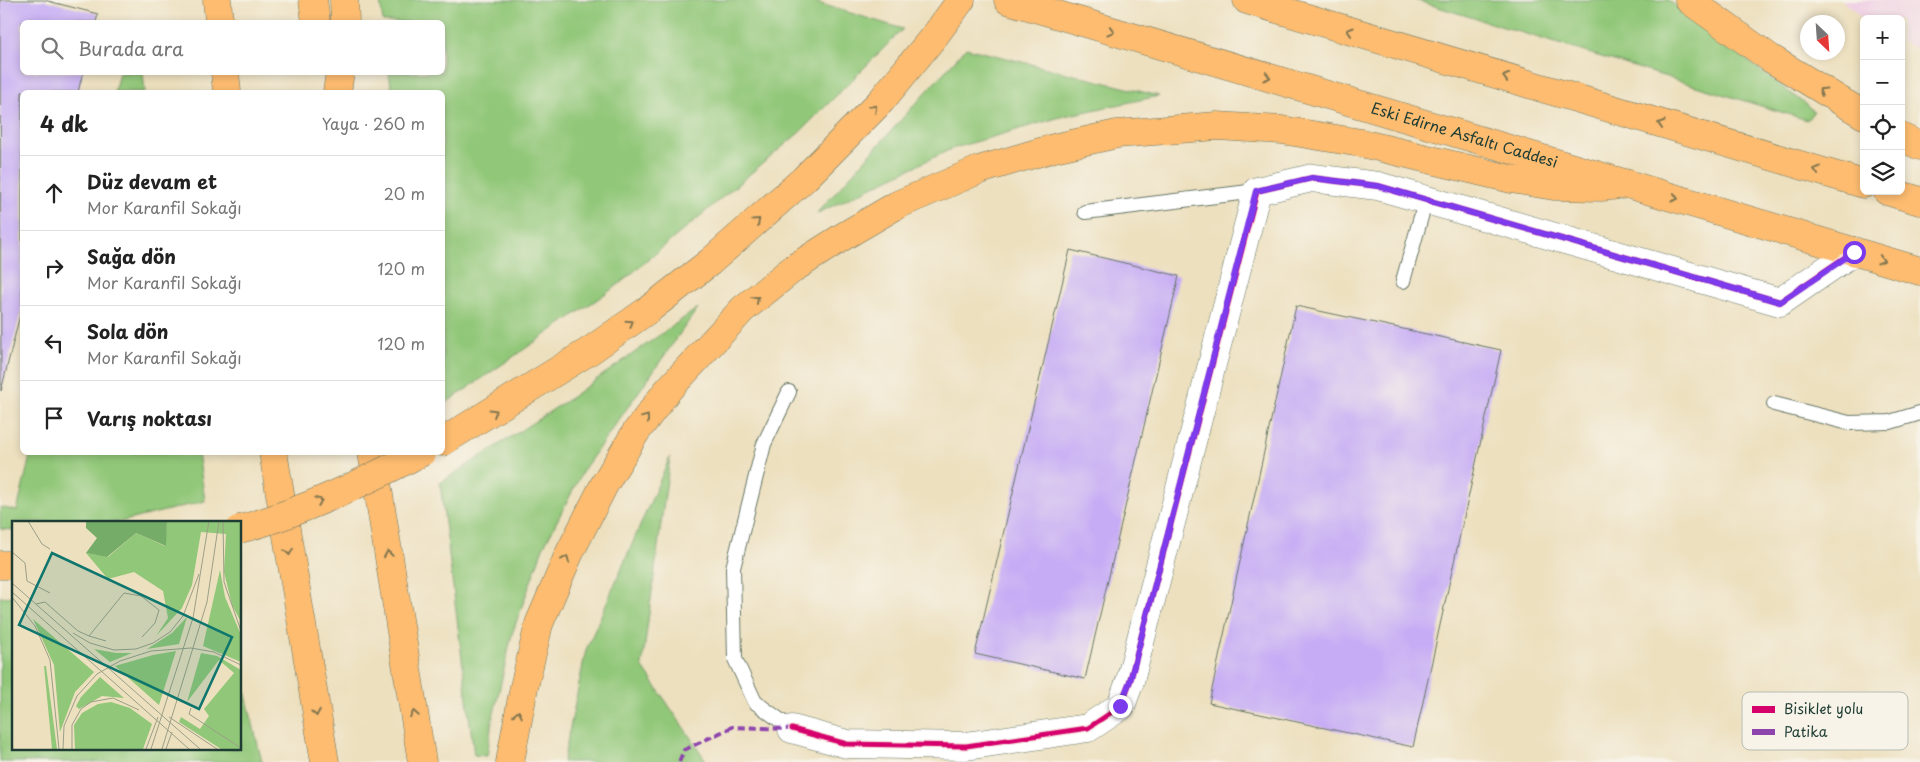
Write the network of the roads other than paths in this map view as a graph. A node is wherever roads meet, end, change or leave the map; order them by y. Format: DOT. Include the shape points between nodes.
graph roads {
  1 [pos="217,0"];
  2 [pos="313,0"];
  3 [pos="344,0"];
  4 [pos="961,0"];
  5 [pos="1008,0"];
  6 [pos="1247,0"];
  7 [pos="1689,0"];
  8 [pos="220,20"];
  9 [pos="316,20"];
  10 [pos="345,20"];
  11 [pos="225,75"];
  12 [pos="322,75"];
  13 [pos="340,75"];
  14 [pos="227,90"];
  15 [pos="324,90"];
  16 [pos="337,90"];
  17 [pos="1860,113"];
  18 [pos="1905,139"];
  19 [pos="1920,146"];
  20 [pos="1860,183"];
  21 [pos="1629,184"];
  22 [pos="1256,191"];
  23 [pos="1900,195"];
  24 [pos="1426,199"];
  25 [pos="1920,201"];
  26 [pos="1086,212"];
  27 [pos="1854,252"];
  28 [pos="1920,271"];
  29 [pos="1402,281"];
  30 [pos="788,392"];
  31 [pos="1774,404"];
  32 [pos="1920,413"];
  33 [pos="448,439"];
  34 [pos="273,455"];
  35 [pos="372,455"];
  36 [pos="416,455"];
  37 [pos="241,529"];
  38 [pos="792,729"];
  39 [pos="324,762"];
  40 [pos="422,762"];
  41 [pos="510,762"];
  1 -- 8 [label="highway"];
  2 -- 9 [label="highway"];
  3 -- 10 [label="highway"];
  33 -- 4 [label="highway, one-way" via="591,350 710,262 804,179 881,101"];
  5 -- 21 [label="highway, Eski Edirne Asfaltı Caddesi, one-way"];
  20 -- 6 [label="highway, one-way"];
  17 -- 7 [label="highway, one-way" via="1770,58"];
  11 -- 14 [label="highway"];
  12 -- 15 [label="highway"];
  13 -- 16 [label="highway"];
  18 -- 19 [label="highway"];
  21 -- 27 [label="highway, Eski Edirne Asfaltı Caddesi, one-way"];
  41 -- 21 [label="highway, one-way" via="539,624 569,554 604,485 636,432 667,391 743,309 794,268 897,205 979,170 1054,148 1118,134 1217,126 1282,130 1361,142 1511,179 1554,186"];
  22 -- 24 [label="street" via="1312,178 1378,186"];
  22 -- 26 [label="lane"];
  22 -- 38 [label="street" via="1130,681 1120,706 1088,728 966,746 847,744"];
  23 -- 25 [label="highway"];
  24 -- 27 [label="street" via="1780,302"];
  24 -- 29 [label="lane"];
  27 -- 28 [label="highway, Eski Edirne Asfaltı Caddesi, one-way"];
  30 -- 38 [label="lane" via="764,444 733,568 735,659 755,702"];
  31 -- 32 [label="lane" via="1849,423 1890,422"];
  34 -- 39 [label="highway, one-way"];
  40 -- 35 [label="highway, one-way"];
  37 -- 36 [label="highway, one-way, bridge" via="320,501"];
}
